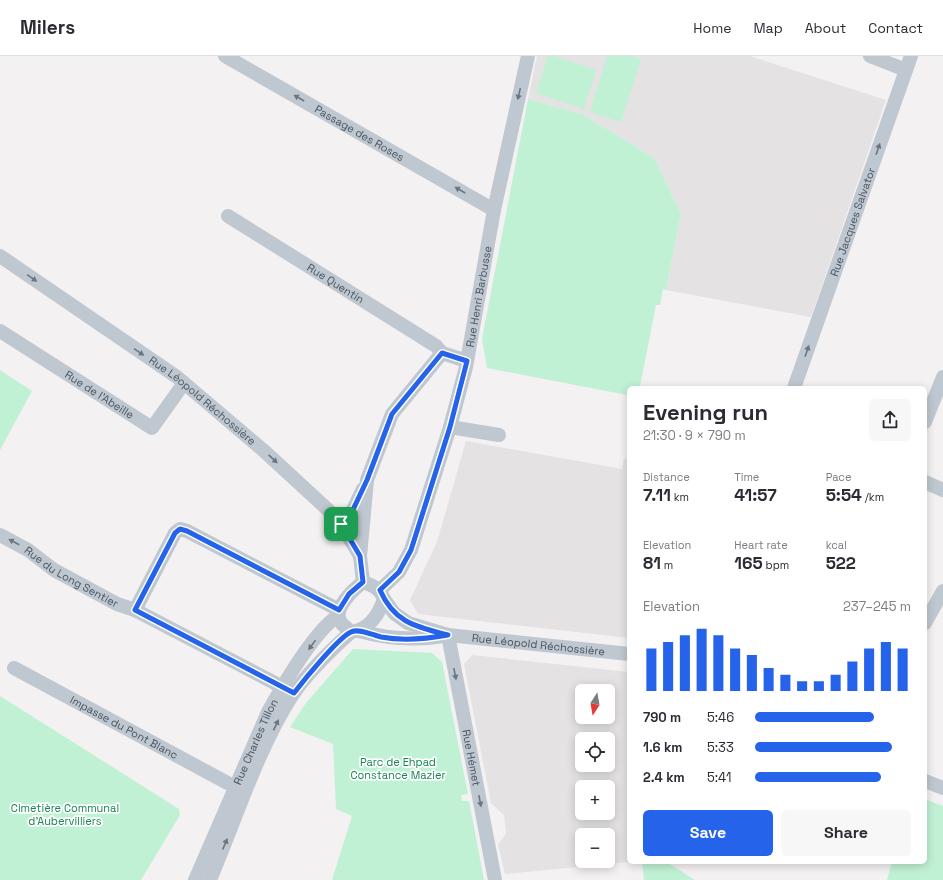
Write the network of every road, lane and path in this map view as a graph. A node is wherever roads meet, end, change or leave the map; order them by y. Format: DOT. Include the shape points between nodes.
graph roads {
  1 [pos="225,56"];
  2 [pos="528,56"];
  3 [pos="870,56"];
  4 [pos="910,56"];
  5 [pos="906,70"];
  6 [pos="494,210"];
  7 [pos="228,216"];
  8 [pos="0,256"];
  9 [pos="0,331"];
  10 [pos="442,353"];
  11 [pos="467,361"];
  12 [pos="943,377"];
  13 [pos="184,384"];
  14 [pos="795,386"];
  15 [pos="927,417"];
  16 [pos="450,427"];
  17 [pos="499,435"];
  18 [pos="367,480"];
  19 [pos="927,483"];
  20 [pos="943,490"];
  21 [pos="341,524"];
  22 [pos="0,535"];
  23 [pos="360,556"];
  24 [pos="363,582"];
  25 [pos="943,591"];
  26 [pos="382,595"];
  27 [pos="135,610"];
  28 [pos="338,613"];
  29 [pos="927,619"];
  30 [pos="355,631"];
  31 [pos="448,635"];
  32 [pos="627,654"];
  33 [pos="14,668"];
  34 [pos="288,689"];
  35 [pos="927,782"];
  36 [pos="235,787"];
  37 [pos="943,788"];
  38 [pos="195,880"];
  39 [pos="210,880"];
  40 [pos="495,880"];
  6 -- 1 [label="street, Passage des Roses, one-way"];
  2 -- 6 [label="street, Rue Henri Barbusse, one-way"];
  3 -- 5 [label="street"];
  4 -- 5 [label="street, Rue Jacques Salvator"];
  14 -- 5 [label="street, Rue Jacques Salvator, one-way"];
  6 -- 11 [label="street, Rue Henri Barbusse"];
  7 -- 10 [label="street, Rue Quentin" via="436,346"];
  8 -- 13 [label="street, Rue Léopold Réchossière, one-way"];
  9 -- 13 [label="street, Rue de l'Abeille" via="152,428"];
  10 -- 11 [label="street, Rue Henri Barbusse"];
  10 -- 18 [label="street" via="392,414"];
  11 -- 16 [label="street"];
  12 -- 15 [label="street"];
  13 -- 21 [label="street, Rue Léopold Réchossière, one-way" via="263,450"];
  16 -- 17 [label="street"];
  16 -- 26 [label="street" via="411,550"];
  18 -- 21 [label="street" via="350,516"];
  18 -- 23 [label="street"];
  19 -- 20 [label="street"];
  21 -- 23 [label="street, Rue Léopold Réchossière"];
  27 -- 22 [label="street, Rue du Long Sentier, one-way" via="117,604 54,570 28,550"];
  23 -- 24 [label="street, Rue Léopold Réchossière"];
  24 -- 26 [label="street" via="375,586"];
  24 -- 28 [label="street" via="349,594"];
  25 -- 29 [label="street"];
  26 -- 30 [label="street" via="381,609 373,621"];
  26 -- 31 [label="street, Rue Léopold Réchossière" via="394,613 408,623"];
  27 -- 28 [label="street" via="175,533 180,529"];
  27 -- 34 [label="street, Rue du Long Sentier"];
  28 -- 30 [label="street" via="340,622"];
  28 -- 34 [label="street, Rue Charles Tillon, one-way" via="319,635"];
  30 -- 31 [label="street, Rue Léopold Réchossière" via="382,637 420,640"];
  30 -- 34 [label="street, Rue Charles Tillon"];
  31 -- 32 [label="street, Rue Léopold Réchossière"];
  31 -- 40 [label="street, Rue Hémet, one-way"];
  33 -- 36 [label="street, Impasse du Pont Blanc"];
  34 -- 36 [label="street, Rue Charles Tillon" via="268,712"];
  39 -- 34 [label="street, Rue Charles Tillon, one-way" via="279,718"];
  35 -- 37 [label="street"];
  36 -- 38 [label="street, Rue Charles Tillon"];
}
